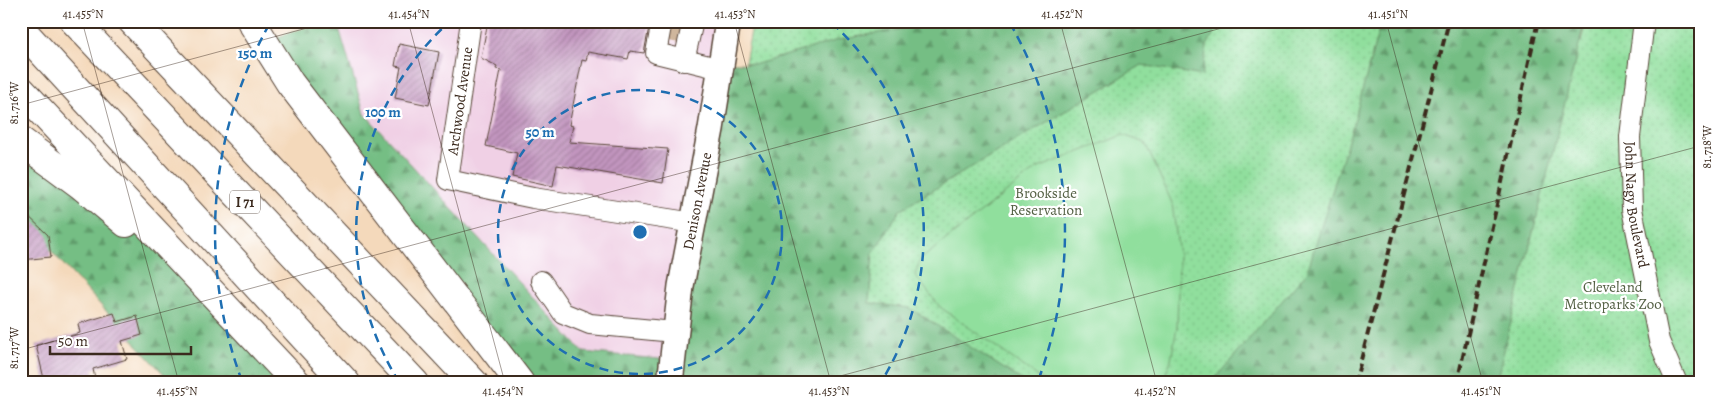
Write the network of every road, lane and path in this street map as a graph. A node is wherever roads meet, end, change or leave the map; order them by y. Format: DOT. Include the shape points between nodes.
graph roads {
  1 [pos="74,21"];
  2 [pos="132,21"];
  3 [pos="251,21"];
  4 [pos="471,21"];
  5 [pos="662,21"];
  6 [pos="692,21"];
  7 [pos="728,21"];
  8 [pos="1644,21"];
  9 [pos="21,29"];
  10 [pos="676,53"];
  11 [pos="721,69"];
  12 [pos="21,90"];
  13 [pos="21,141"];
  14 [pos="694,223"];
  15 [pos="540,281"];
  16 [pos="674,332"];
  17 [pos="296,383"];
  18 [pos="346,383"];
  19 [pos="415,383"];
  20 [pos="474,383"];
  21 [pos="520,383"];
  22 [pos="670,383"];
  23 [pos="1677,383"];
  1 -- 19 [label="highway, I 71"];
  2 -- 20 [label="highway"];
  3 -- 21 [label="highway" via="290,83"];
  4 -- 14 [label="street, Archwood Avenue" via="448,180 533,198"];
  5 -- 10 [label="street" via="656,53"];
  6 -- 10 [label="street"];
  7 -- 11 [label="main road, Denison Avenue"];
  8 -- 23 [label="street, John Nagy Boulevard" via="1630,138 1632,209 1659,341"];
  9 -- 18 [label="highway"];
  10 -- 11 [label="street"];
  11 -- 14 [label="main road, Denison Avenue"];
  12 -- 17 [label="highway"];
  13 -- 17 [label="highway" via="82,186 148,242"];
  14 -- 16 [label="main road, Denison Avenue"];
  15 -- 16 [label="street" via="563,313 590,324"];
  16 -- 22 [label="main road, Denison Avenue"];
}
